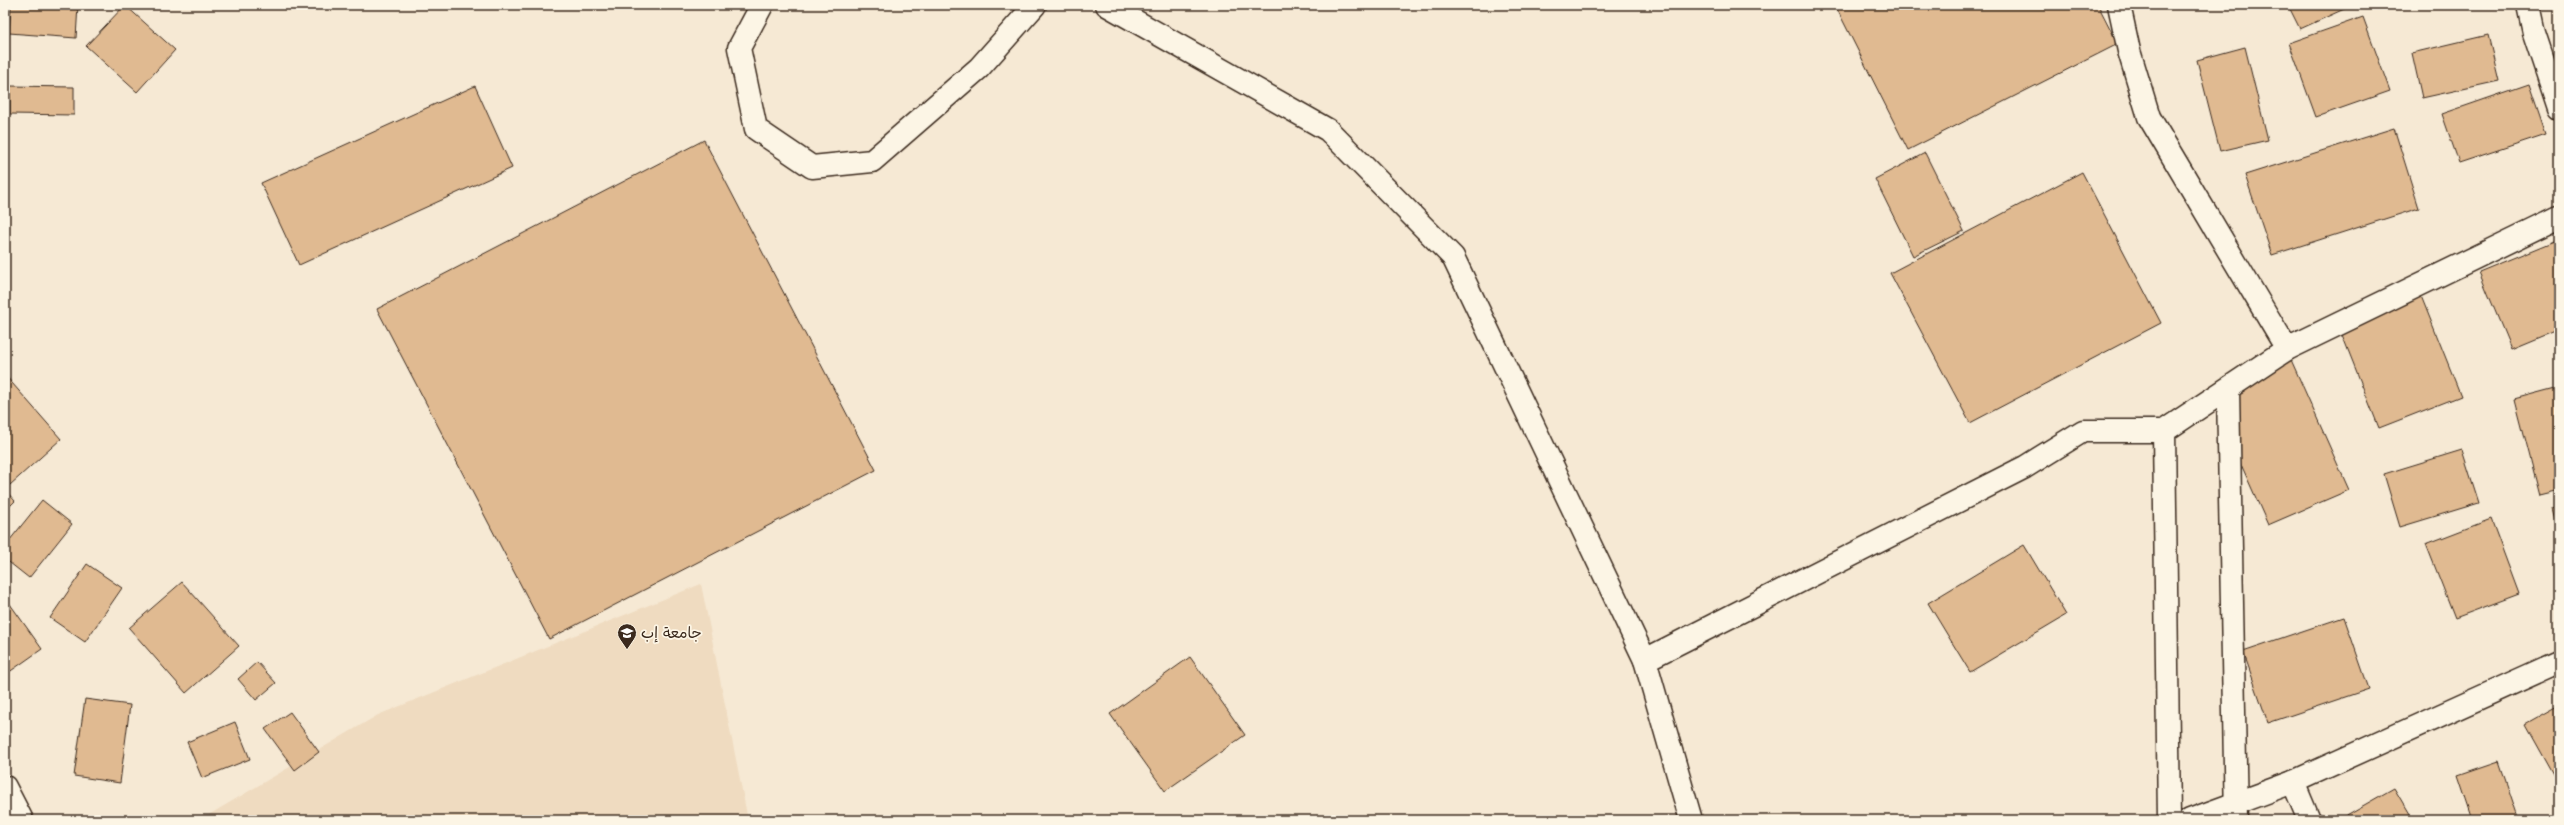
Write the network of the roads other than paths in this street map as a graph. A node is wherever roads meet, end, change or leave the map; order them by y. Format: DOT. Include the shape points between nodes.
graph roads {
  1 [pos="762,5"];
  2 [pos="1035,5"];
  3 [pos="1107,5"];
  4 [pos="2119,5"];
  5 [pos="2528,5"];
  6 [pos="2559,108"];
  7 [pos="2559,217"];
  8 [pos="2287,349"];
  9 [pos="2228,389"];
  10 [pos="2164,431"];
  11 [pos="1645,660"];
  12 [pos="2559,662"];
  13 [pos="2293,782"];
  14 [pos="5,787"];
  15 [pos="2236,811"];
  16 [pos="22,820"];
  17 [pos="1691,820"];
  18 [pos="2169,820"];
  19 [pos="2190,820"];
  20 [pos="2309,820"];
  1 -- 2 [label="street" via="739,48 756,130 812,167 872,161 979,68"];
  3 -- 11 [label="street" via="1328,130 1453,257"];
  4 -- 8 [label="street" via="2129,51 2149,117"];
  5 -- 6 [label="street" via="2534,34"];
  7 -- 8 [label="street"];
  8 -- 9 [label="street"];
  9 -- 10 [label="street"];
  9 -- 15 [label="street"];
  10 -- 11 [label="street" via="2083,431 2024,467"];
  10 -- 18 [label="street"];
  11 -- 17 [label="street"];
  12 -- 13 [label="street"];
  13 -- 15 [label="street"];
  13 -- 20 [label="street"];
  14 -- 16 [label="street"];
  15 -- 19 [label="street"];
}
